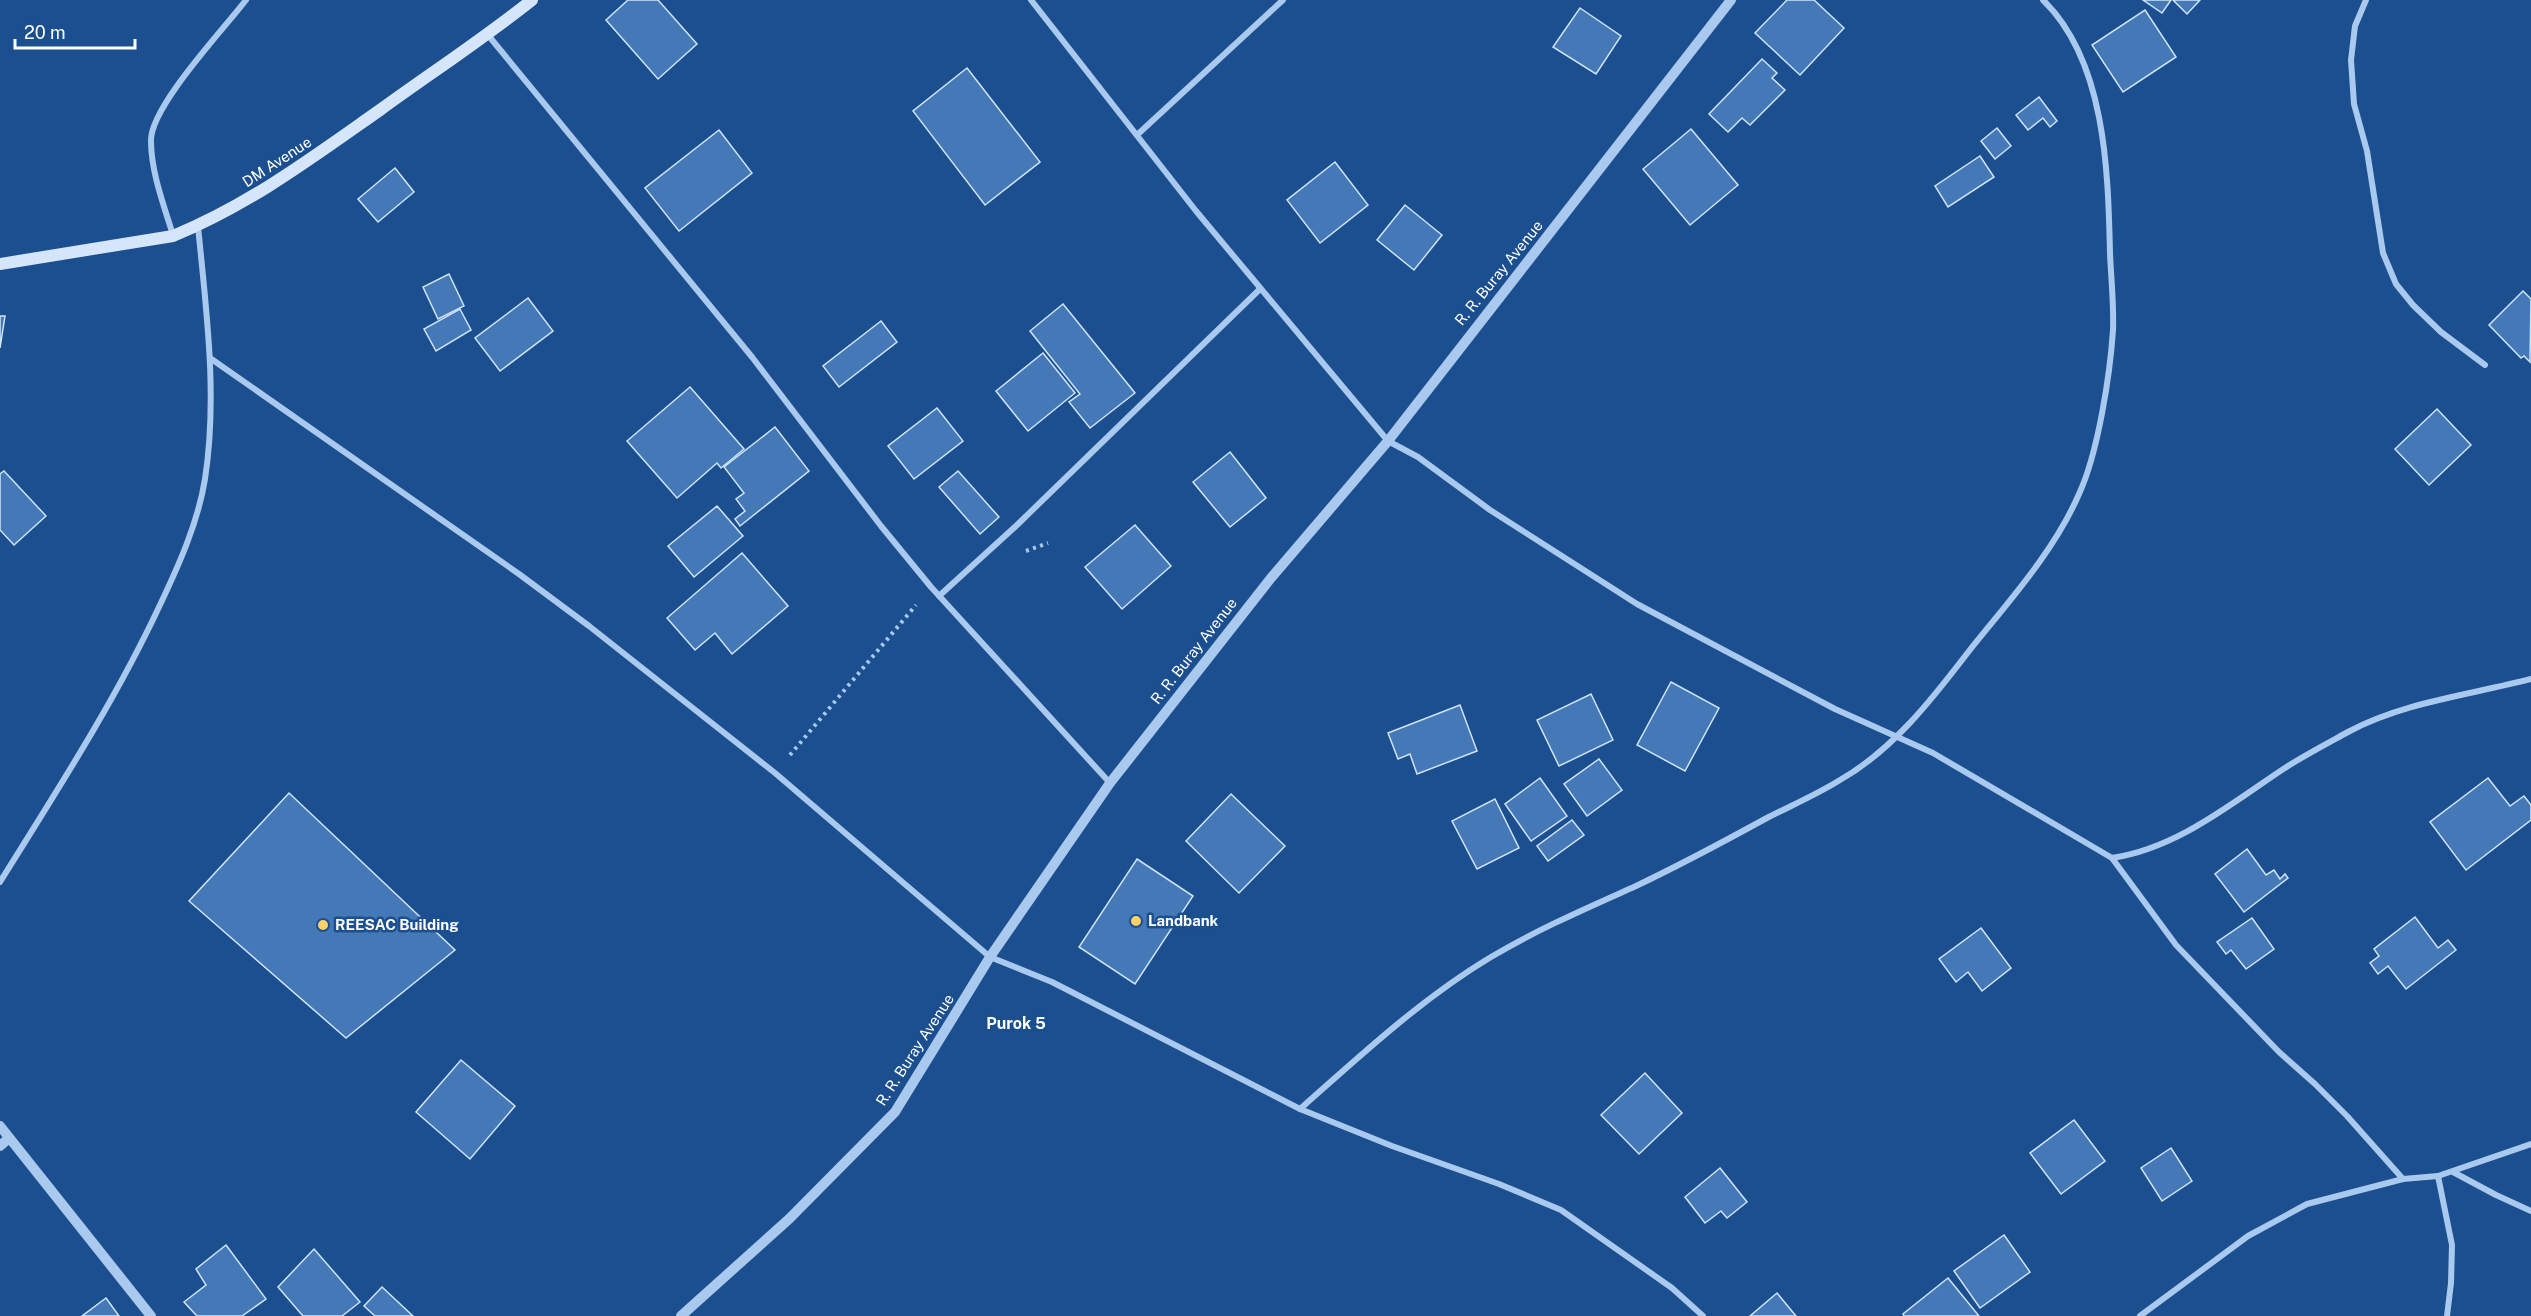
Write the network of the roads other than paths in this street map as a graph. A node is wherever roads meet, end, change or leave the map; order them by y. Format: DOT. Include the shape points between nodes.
graph roads {
  1 [pos="246,0"];
  2 [pos="532,0"];
  3 [pos="1031,0"];
  4 [pos="1283,0"];
  5 [pos="1731,0"];
  6 [pos="2043,0"];
  7 [pos="2366,0"];
  8 [pos="488,35"];
  9 [pos="1137,135"];
  10 [pos="198,226"];
  11 [pos="173,236"];
  12 [pos="0,264"];
  13 [pos="1260,289"];
  14 [pos="210,358"];
  15 [pos="2485,365"];
  16 [pos="1388,441"];
  17 [pos="939,596"];
  18 [pos="2531,680"];
  19 [pos="1896,737"];
  20 [pos="1110,783"];
  21 [pos="2112,858"];
  22 [pos="0,882"];
  23 [pos="990,957"];
  24 [pos="1300,1109"];
  25 [pos="0,1126"];
  26 [pos="9,1138"];
  27 [pos="2531,1144"];
  28 [pos="0,1146"];
  29 [pos="2453,1172"];
  30 [pos="2438,1176"];
  31 [pos="2403,1179"];
  32 [pos="2531,1211"];
  33 [pos="151,1316"];
  34 [pos="681,1316"];
  35 [pos="1704,1316"];
  36 [pos="2140,1316"];
  37 [pos="2447,1316"];
  1 -- 11 [label="street" via="164,104 150,139"];
  2 -- 8 [label="main road, DM Avenue"];
  3 -- 9 [label="street"];
  4 -- 9 [label="street"];
  5 -- 16 [label="street, R. R. Buray Avenue"];
  6 -- 19 [label="street" via="2060,21 2085,67 2108,170 2113,328 2094,448 2080,493 2048,547 1956,669"];
  7 -- 15 [label="street" via="2355,26 2351,60 2354,104 2367,152 2384,253 2396,284 2413,305"];
  8 -- 10 [label="main road, DM Avenue" via="271,186"];
  8 -- 17 [label="street" via="752,357"];
  9 -- 13 [label="street"];
  10 -- 11 [label="main road, DM Avenue"];
  10 -- 14 [label="street"];
  11 -- 12 [label="main road, DM Avenue"];
  13 -- 16 [label="street"];
  13 -- 17 [label="street"];
  14 -- 22 [label="street" via="205,481 174,576 108,708"];
  14 -- 23 [label="street" via="519,574 776,773"];
  16 -- 19 [label="street" via="1418,457 1490,510 1637,604"];
  16 -- 20 [label="street, R. R. Buray Avenue" via="1271,578"];
  17 -- 20 [label="street"];
  18 -- 21 [label="street" via="2455,696 2371,721 2289,765 2200,824 2148,848"];
  19 -- 21 [label="street" via="1933,753"];
  19 -- 24 [label="street" via="1866,764 1818,792 1489,958 1401,1020"];
  20 -- 23 [label="street, R. R. Buray Avenue"];
  21 -- 31 [label="street" via="2176,945 2339,1108"];
  23 -- 24 [label="street" via="1052,982"];
  23 -- 34 [label="street, R. R. Buray Avenue" via="895,1112 789,1219"];
  24 -- 35 [label="street" via="1561,1210 1672,1288"];
  25 -- 26 [label="street"];
  26 -- 28 [label="street"];
  26 -- 33 [label="street"];
  27 -- 29 [label="street"];
  29 -- 30 [label="street"];
  29 -- 32 [label="street"];
  30 -- 31 [label="street"];
  30 -- 37 [label="street" via="2452,1245"];
  31 -- 36 [label="street" via="2307,1204 2285,1215 2248,1236"];
}
